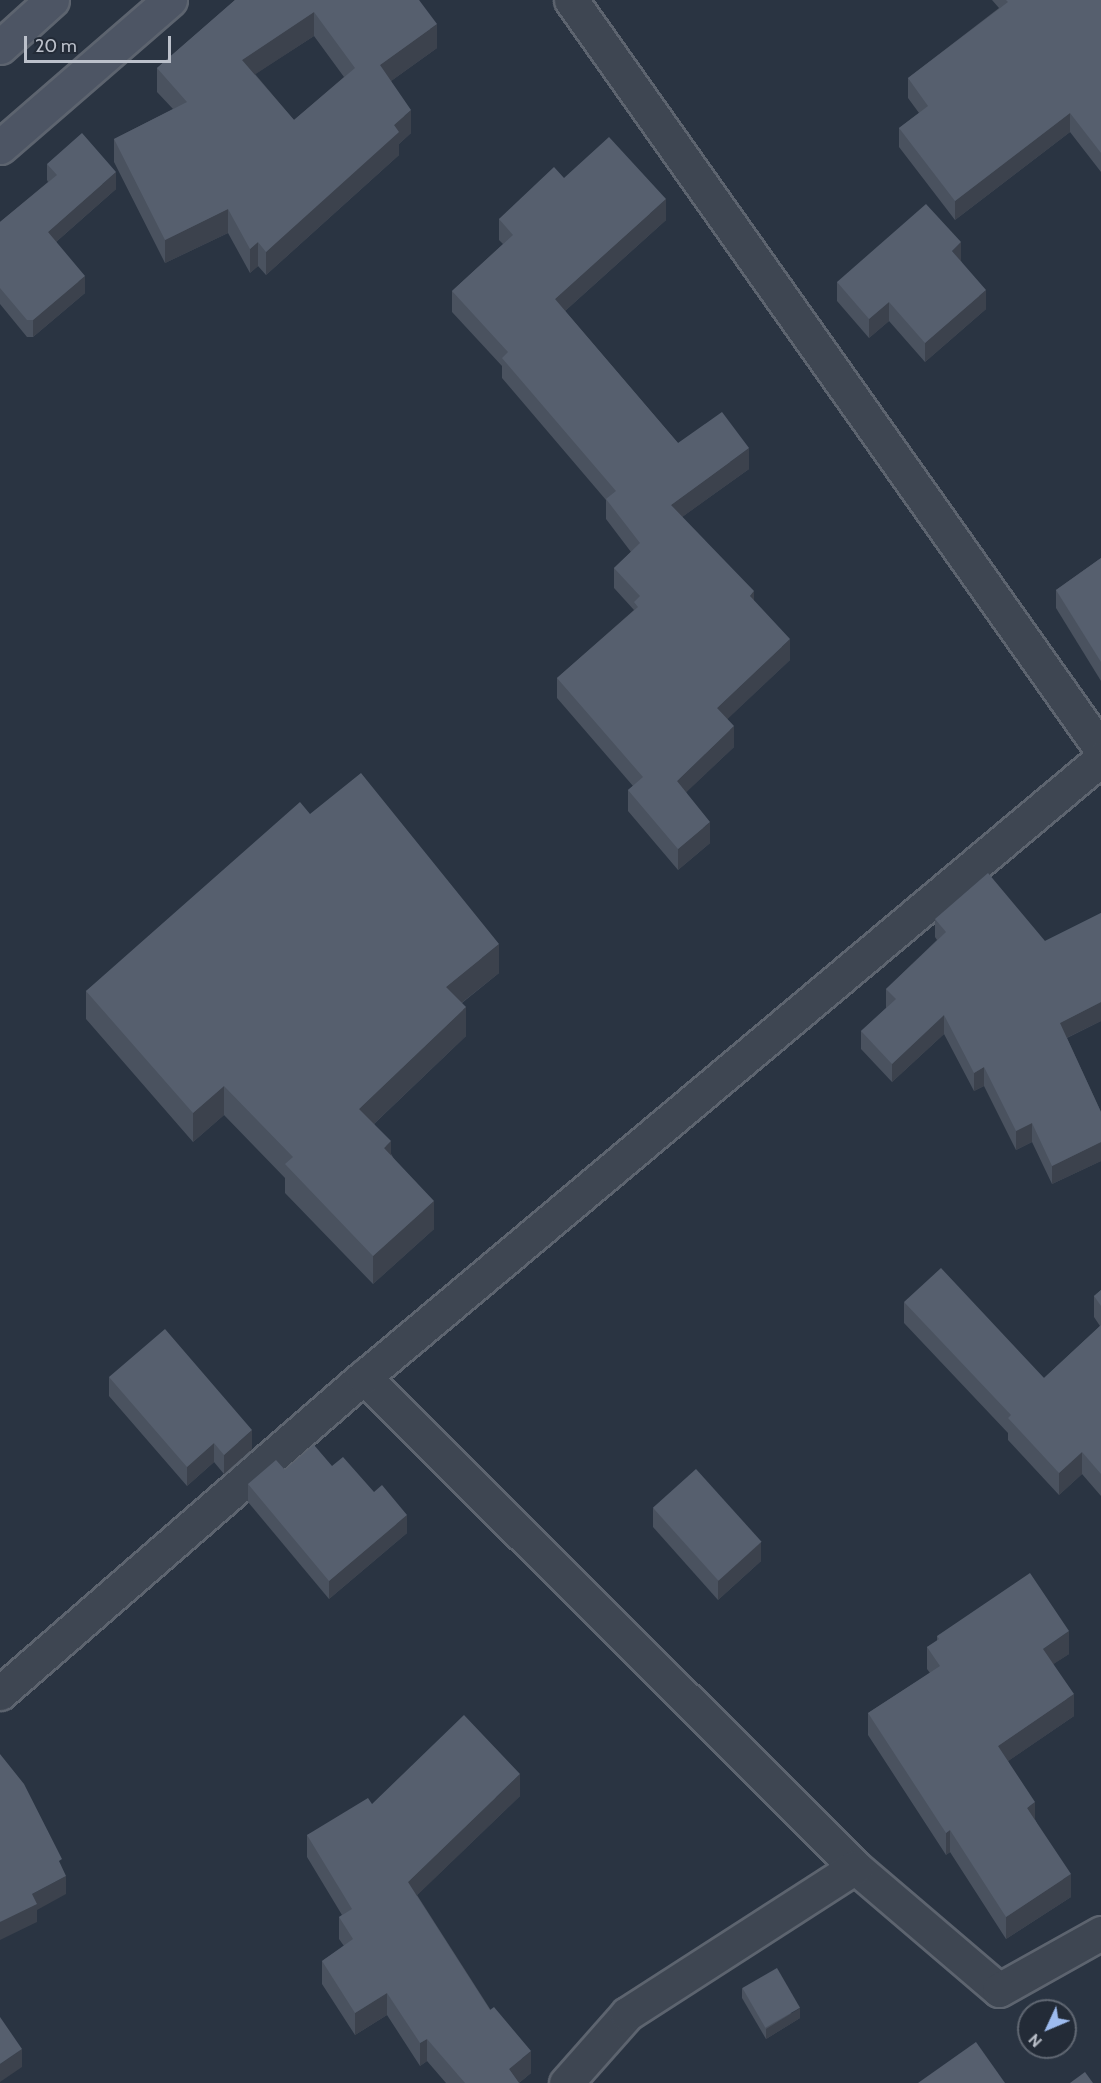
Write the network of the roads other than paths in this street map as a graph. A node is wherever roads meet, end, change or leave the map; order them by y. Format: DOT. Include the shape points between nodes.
graph roads {
  1 [pos="52,0"];
  2 [pos="170,0"];
  3 [pos="571,0"];
  4 [pos="0,47"];
  5 [pos="0,147"];
  6 [pos="1101,749"];
  7 [pos="1101,759"];
  8 [pos="364,1377"];
  9 [pos="0,1693"];
  10 [pos="855,1867"];
  11 [pos="1101,1933"];
  12 [pos="566,2083"];
  1 -- 4 [label="main road"];
  2 -- 5 [label="main road"];
  3 -- 6 [label="street"];
  7 -- 8 [label="street"];
  8 -- 9 [label="street"];
  8 -- 10 [label="street"];
  10 -- 11 [label="street" via="999,1990"];
  10 -- 12 [label="street" via="627,2014"];
}
